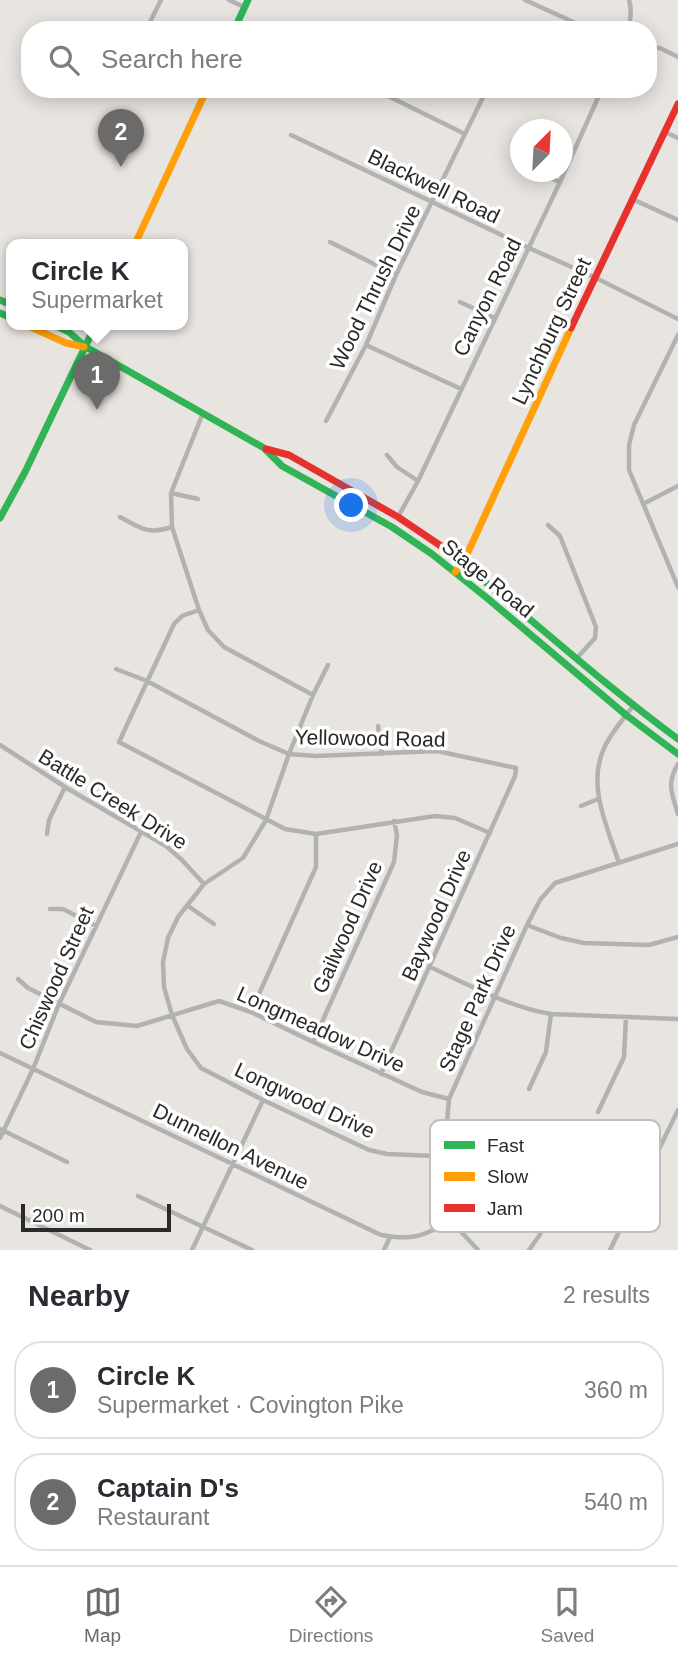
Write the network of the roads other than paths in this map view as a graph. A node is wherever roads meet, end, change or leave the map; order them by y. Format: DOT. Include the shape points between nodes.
graph roads {
  1 [pos="161,0"];
  2 [pos="229,0"];
  3 [pos="525,0"];
  4 [pos="629,0"];
  5 [pos="537,2"];
  6 [pos="247,4"];
  7 [pos="150,21"];
  8 [pos="238,21"];
  9 [pos="574,21"];
  10 [pos="630,21"];
  11 [pos="657,48"];
  12 [pos="678,57"];
  13 [pos="203,98"];
  14 [pos="392,98"];
  15 [pos="483,98"];
  16 [pos="598,98"];
  17 [pos="678,104"];
  18 [pos="665,132"];
  19 [pos="466,134"];
  20 [pos="291,135"];
  21 [pos="678,138"];
  22 [pos="573,153"];
  23 [pos="560,182"];
  24 [pos="632,199"];
  25 [pos="433,202"];
  26 [pos="678,220"];
  27 [pos="137,239"];
  28 [pos="330,242"];
  29 [pos="528,248"];
  30 [pos="396,275"];
  31 [pos="594,278"];
  32 [pos="460,302"];
  33 [pos="494,318"];
  34 [pos="678,319"];
  35 [pos="37,330"];
  36 [pos="65,330"];
  37 [pos="93,330"];
  38 [pos="678,335"];
  39 [pos="366,345"];
  40 [pos="86,347"];
  41 [pos="461,389"];
  42 [pos="203,413"];
  43 [pos="326,421"];
  44 [pos="264,448"];
  45 [pos="387,455"];
  46 [pos="418,481"];
  47 [pos="678,486"];
  48 [pos="171,493"];
  49 [pos="198,499"];
  50 [pos="643,504"];
  51 [pos="120,517"];
  52 [pos="398,517"];
  53 [pos="0,518"];
  54 [pos="548,525"];
  55 [pos="172,527"];
  56 [pos="463,563"];
  57 [pos="455,572"];
  58 [pos="676,580"];
  59 [pos="678,587"];
  60 [pos="199,610"];
  61 [pos="577,659"];
  62 [pos="328,665"];
  63 [pos="116,669"];
  64 [pos="147,681"];
  65 [pos="313,695"];
  66 [pos="633,706"];
  67 [pos="626,716"];
  68 [pos="378,726"];
  69 [pos="678,739"];
  70 [pos="0,745"];
  71 [pos="289,754"];
  72 [pos="382,754"];
  73 [pos="678,754"];
  74 [pos="678,764"];
  75 [pos="516,768"];
  76 [pos="65,788"];
  77 [pos="598,799"];
  78 [pos="581,806"];
  79 [pos="678,814"];
  80 [pos="266,820"];
  81 [pos="394,821"];
  82 [pos="141,832"];
  83 [pos="490,833"];
  84 [pos="47,834"];
  85 [pos="316,834"];
  86 [pos="678,844"];
  87 [pos="619,863"];
  88 [pos="204,884"];
  89 [pos="188,906"];
  90 [pos="50,909"];
  91 [pos="214,924"];
  92 [pos="527,925"];
  93 [pos="96,926"];
  94 [pos="678,937"];
  95 [pos="430,967"];
  96 [pos="18,979"];
  97 [pos="495,996"];
  98 [pos="60,1004"];
  99 [pos="251,1012"];
  100 [pos="551,1014"];
  101 [pos="172,1015"];
  102 [pos="626,1017"];
  103 [pos="678,1019"];
  104 [pos="313,1042"];
  105 [pos="0,1054"];
  106 [pos="33,1069"];
  107 [pos="381,1074"];
  108 [pos="529,1089"];
  109 [pos="449,1099"];
  110 [pos="263,1100"];
  111 [pos="678,1110"];
  112 [pos="598,1112"];
  113 [pos="447,1120"];
  114 [pos="2,1130"];
  115 [pos="0,1138"];
  116 [pos="660,1148"];
  117 [pos="430,1156"];
  118 [pos="67,1162"];
  119 [pos="233,1164"];
  120 [pos="138,1196"];
  121 [pos="0,1206"];
  122 [pos="203,1227"];
  123 [pos="431,1232"];
  124 [pos="461,1232"];
  125 [pos="541,1232"];
  126 [pos="619,1232"];
  127 [pos="390,1237"];
  128 [pos="90,1250"];
  129 [pos="192,1250"];
  130 [pos="252,1250"];
  131 [pos="384,1250"];
  132 [pos="478,1250"];
  133 [pos="529,1250"];
  134 [pos="610,1250"];
  1 -- 7 [label="street"];
  2 -- 6 [label="street"];
  3 -- 5 [label="street"];
  4 -- 10 [label="street"];
  5 -- 9 [label="street"];
  6 -- 8 [label="main road"];
  11 -- 12 [label="street"];
  13 -- 27 [label="main road"];
  14 -- 19 [label="street"];
  15 -- 19 [label="street, Wood Thrush Drive"];
  16 -- 22 [label="street, Canyon Road"];
  17 -- 18 [label="main road, Lynchburg Street"];
  18 -- 21 [label="street"];
  18 -- 24 [label="main road, Lynchburg Street"];
  19 -- 25 [label="street, Wood Thrush Drive"];
  20 -- 25 [label="street, Blackwell Road"];
  23 -- 29 [label="street, Canyon Road"];
  24 -- 26 [label="street"];
  24 -- 31 [label="main road, Lynchburg Street"];
  25 -- 29 [label="street, Blackwell Road"];
  25 -- 30 [label="street, Wood Thrush Drive"];
  28 -- 30 [label="street"];
  29 -- 31 [label="street, Blackwell Road"];
  29 -- 33 [label="street, Canyon Road"];
  30 -- 39 [label="street, Wood Thrush Drive"];
  31 -- 34 [label="street, Blackwell Road"];
  31 -- 56 [label="main road, Lynchburg Street"];
  32 -- 33 [label="street"];
  33 -- 41 [label="street, Canyon Road"];
  35 -- 40 [label="main road, Stage Road" via="66,344"];
  36 -- 40 [label="main road, Stage Road"];
  37 -- 40 [label="main road"];
  38 -- 50 [label="street" via="634,425 629,445 629,470"];
  39 -- 41 [label="street"];
  39 -- 43 [label="street, Wood Thrush Drive"];
  40 -- 42 [label="main road, Stage Road"];
  40 -- 53 [label="main road"];
  41 -- 46 [label="street, Canyon Road"];
  42 -- 44 [label="main road, Stage Road"];
  42 -- 48 [label="street"];
  44 -- 52 [label="main road, Stage Road" via="289,455"];
  44 -- 57 [label="main road, Stage Road" via="282,466 392,527"];
  45 -- 46 [label="street"];
  46 -- 52 [label="street, Canyon Road"];
  47 -- 50 [label="street"];
  48 -- 49 [label="street"];
  48 -- 55 [label="street"];
  50 -- 58 [label="street"];
  51 -- 55 [label="street" via="147,531"];
  52 -- 56 [label="main road, Stage Road"];
  54 -- 61 [label="street" via="560,536 596,627 596,638"];
  55 -- 60 [label="street"];
  56 -- 57 [label="main road, Lynchburg Street"];
  56 -- 61 [label="main road, Stage Road"];
  57 -- 67 [label="main road, Stage Road"];
  58 -- 59 [label="street"];
  60 -- 64 [label="street" via="174,624"];
  60 -- 65 [label="street" via="208,631 224,647"];
  61 -- 66 [label="main road, Stage Road"];
  62 -- 65 [label="street"];
  63 -- 64 [label="street, Yellowood Road"];
  64 -- 71 [label="street, Yellowood Road"];
  64 -- 80 [label="street" via="119,743"];
  65 -- 71 [label="street"];
  66 -- 67 [label="street"];
  66 -- 69 [label="main road, Stage Road"];
  67 -- 73 [label="main road, Stage Road"];
  67 -- 77 [label="street" via="597,766"];
  68 -- 72 [label="street"];
  70 -- 76 [label="street, Battle Creek Drive"];
  71 -- 72 [label="street, Yellowood Road"];
  71 -- 80 [label="street"];
  72 -- 75 [label="street, Yellowood Road" via="436,751"];
  74 -- 79 [label="street" via="670,787"];
  75 -- 83 [label="street, Baywood Drive"];
  76 -- 82 [label="street, Battle Creek Drive"];
  76 -- 84 [label="street"];
  77 -- 78 [label="street"];
  77 -- 87 [label="street"];
  80 -- 85 [label="street" via="285,829"];
  80 -- 88 [label="street" via="243,858"];
  81 -- 83 [label="street" via="455,818"];
  81 -- 85 [label="street"];
  81 -- 104 [label="street, Gailwood Drive" via="394,862"];
  82 -- 88 [label="street, Battle Creek Drive" via="166,846"];
  82 -- 93 [label="street, Chiswood Street"];
  83 -- 95 [label="street, Baywood Drive"];
  85 -- 99 [label="street" via="316,867"];
  86 -- 87 [label="street, Stage Park Drive"];
  87 -- 92 [label="street, Stage Park Drive" via="555,883"];
  88 -- 89 [label="street"];
  89 -- 91 [label="street"];
  89 -- 101 [label="street" via="168,938 163,962"];
  90 -- 93 [label="street" via="63,909"];
  92 -- 94 [label="street" via="584,943 649,945"];
  92 -- 97 [label="street, Stage Park Drive"];
  93 -- 98 [label="street, Chiswood Street"];
  95 -- 97 [label="street"];
  95 -- 107 [label="street, Baywood Drive"];
  96 -- 98 [label="street, Longmeadow Drive"];
  97 -- 100 [label="street"];
  97 -- 109 [label="street, Stage Park Drive"];
  98 -- 101 [label="street, Longmeadow Drive" via="96,1022 137,1026"];
  98 -- 106 [label="street, Chiswood Street"];
  99 -- 101 [label="street, Longmeadow Drive" via="219,1001"];
  99 -- 104 [label="street, Longmeadow Drive"];
  100 -- 102 [label="street"];
  100 -- 108 [label="street" via="546,1052"];
  101 -- 110 [label="street, Longwood Drive" via="201,1068"];
  102 -- 103 [label="street"];
  102 -- 112 [label="street" via="624,1057"];
  104 -- 107 [label="street, Longmeadow Drive"];
  105 -- 106 [label="street, Dunnellon Avenue"];
  106 -- 114 [label="street, Chiswood Street"];
  106 -- 119 [label="street, Dunnellon Avenue"];
  107 -- 109 [label="street, Longmeadow Drive"];
  109 -- 113 [label="street, Stage Park Drive"];
  110 -- 117 [label="street, Longwood Drive" via="369,1150"];
  110 -- 119 [label="street"];
  111 -- 116 [label="street"];
  114 -- 115 [label="street, Chiswood Street"];
  114 -- 118 [label="street"];
  119 -- 122 [label="street"];
  119 -- 127 [label="street, Dunnellon Avenue"];
  120 -- 122 [label="street"];
  121 -- 128 [label="street"];
  122 -- 129 [label="street"];
  122 -- 130 [label="street"];
  123 -- 127 [label="street, Dunnellon Avenue"];
  124 -- 132 [label="street"];
  125 -- 133 [label="street"];
  126 -- 134 [label="street"];
  127 -- 131 [label="street"];
}
